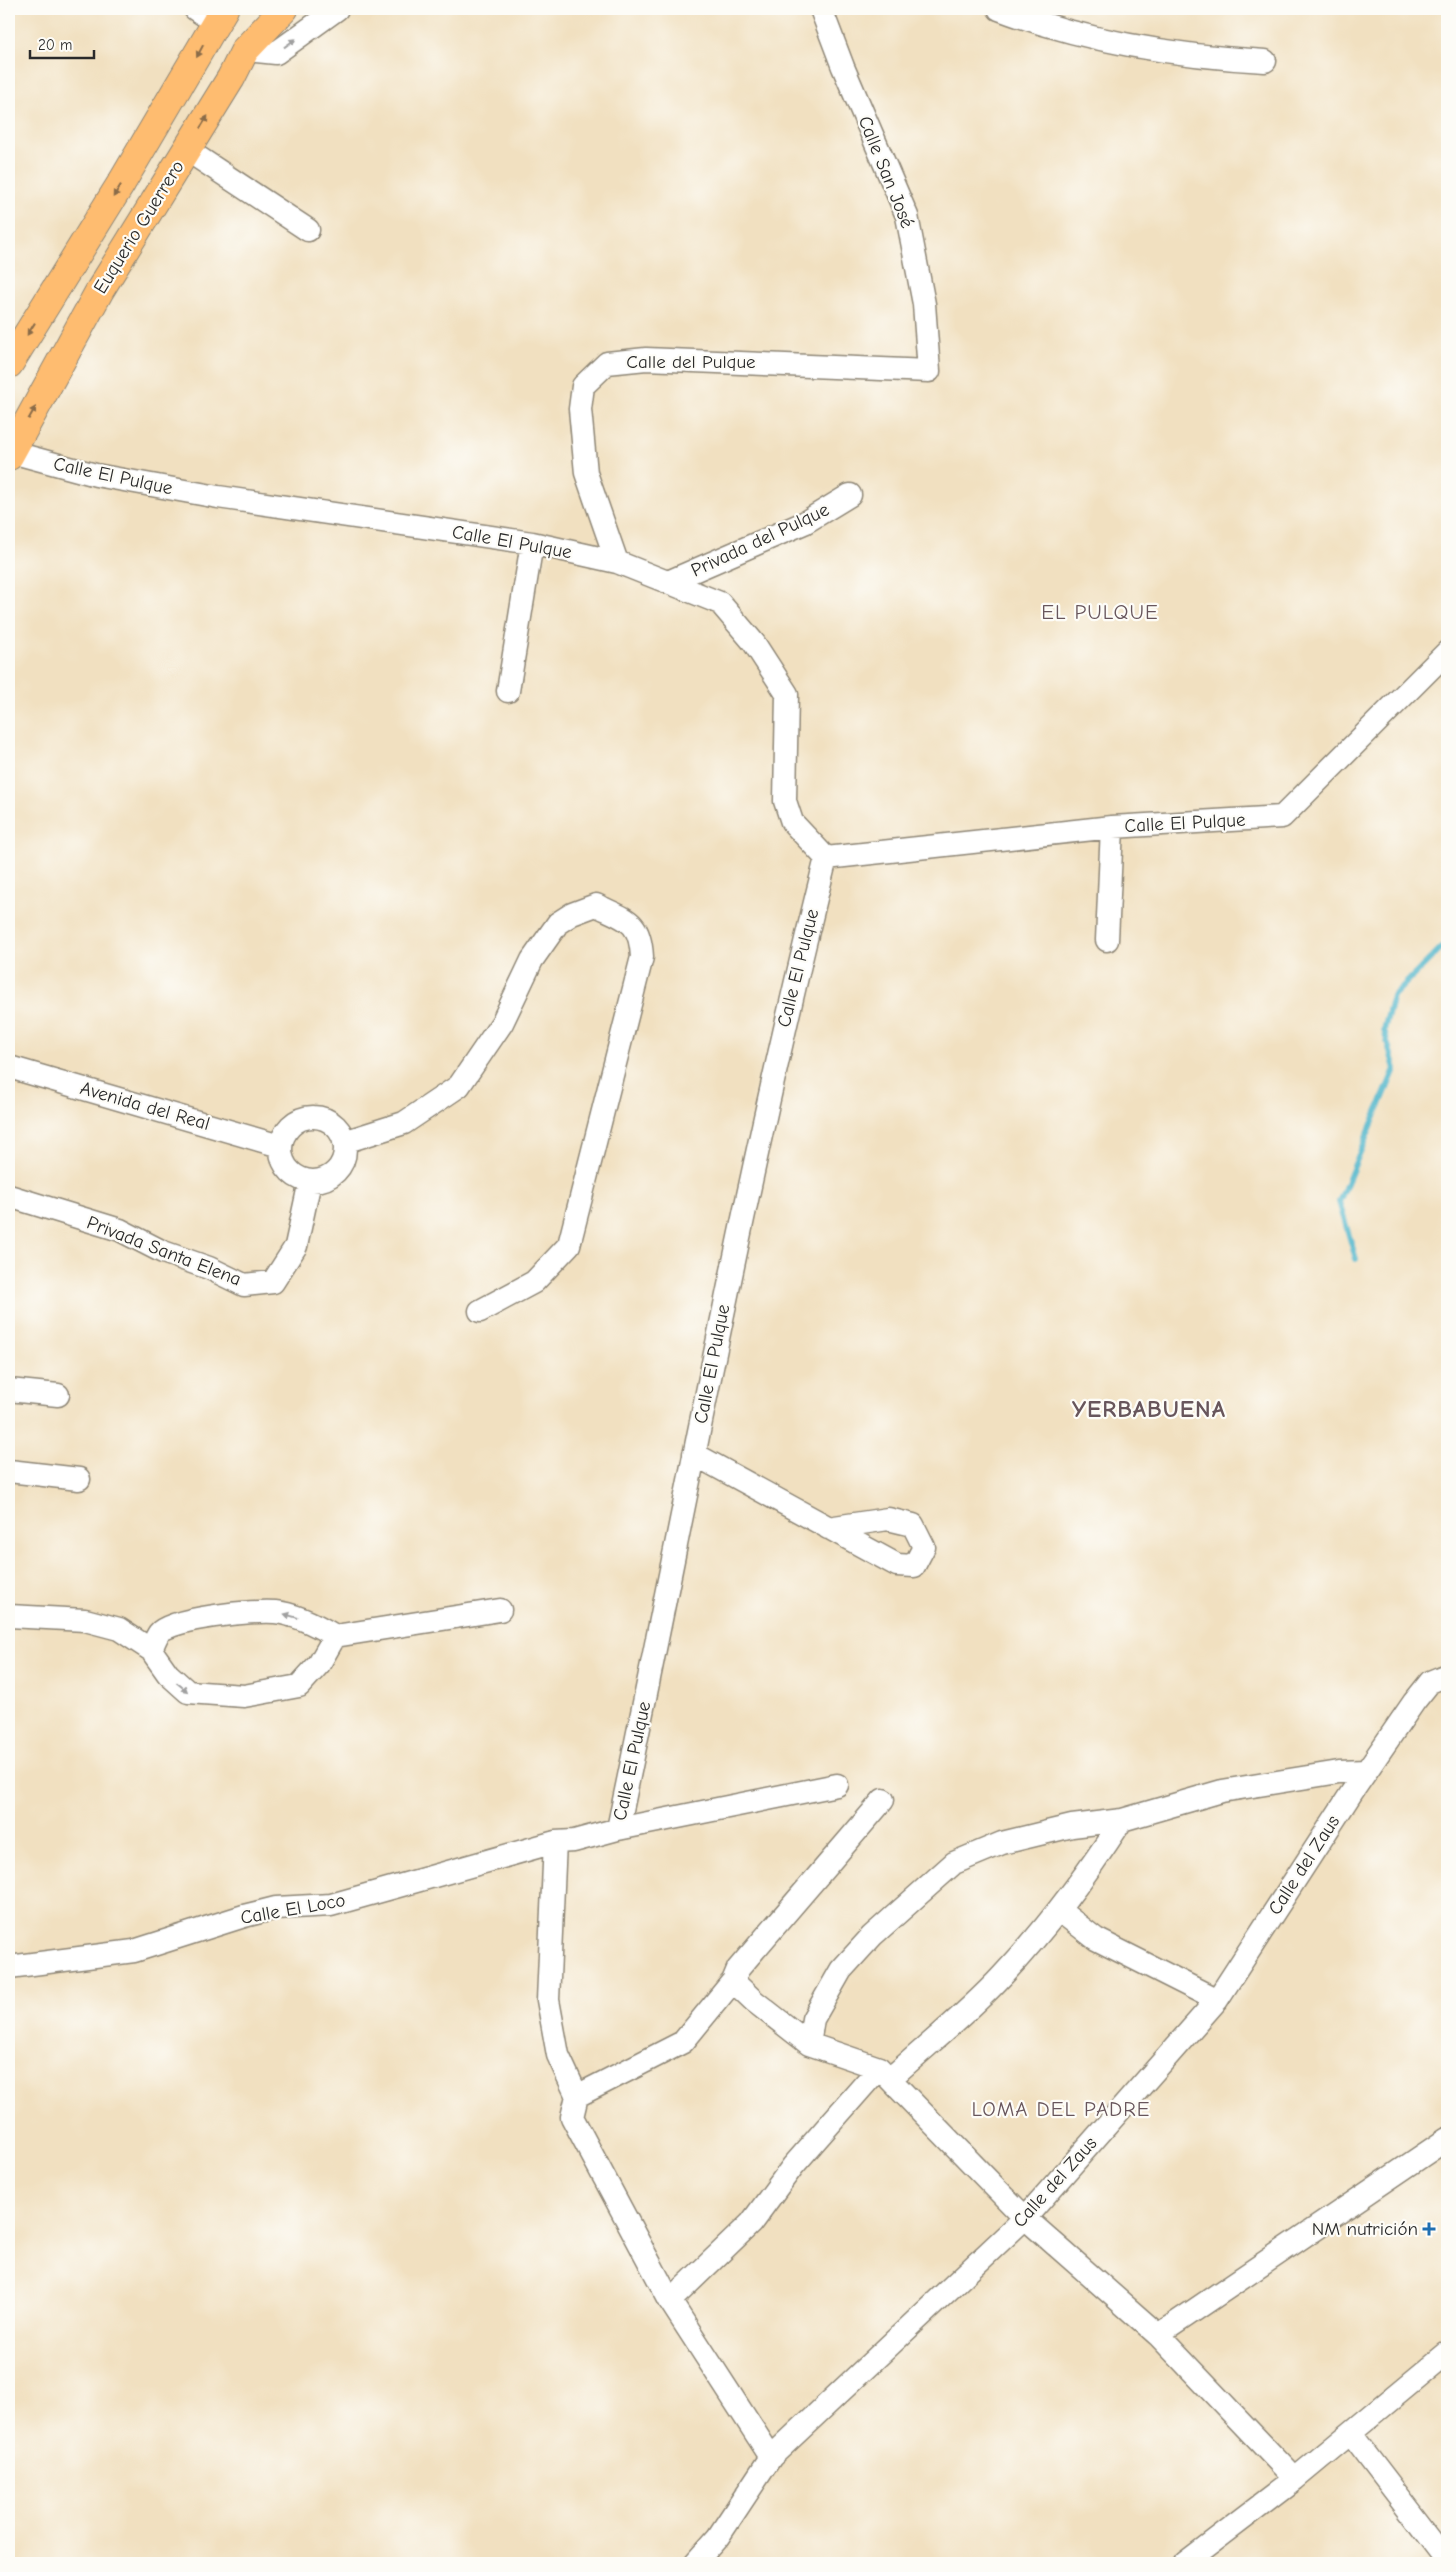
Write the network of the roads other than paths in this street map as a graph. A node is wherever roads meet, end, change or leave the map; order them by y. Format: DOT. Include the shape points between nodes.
graph roads {
  1 [pos="284,9"];
  2 [pos="337,9"];
  3 [pos="821,9"];
  4 [pos="999,9"];
  5 [pos="211,13"];
  6 [pos="245,50"];
  7 [pos="1265,61"];
  8 [pos="187,150"];
  9 [pos="308,230"];
  10 [pos="9,364"];
  11 [pos="929,371"];
  12 [pos="10,454"];
  13 [pos="850,495"];
  14 [pos="532,543"];
  15 [pos="617,562"];
  16 [pos="668,582"];
  17 [pos="1447,652"];
  18 [pos="508,691"];
  19 [pos="1112,827"];
  20 [pos="826,858"];
  21 [pos="1107,940"];
  22 [pos="9,1067"];
  23 [pos="344,1142"];
  24 [pos="280,1146"];
  25 [pos="310,1181"];
  26 [pos="9,1196"];
  27 [pos="480,1311"];
  28 [pos="9,1390"];
  29 [pos="58,1395"];
  30 [pos="694,1454"];
  31 [pos="9,1471"];
  32 [pos="79,1479"];
  33 [pos="828,1528"];
  34 [pos="500,1610"];
  35 [pos="9,1616"];
  36 [pos="335,1636"];
  37 [pos="151,1650"];
  38 [pos="1447,1675"];
  39 [pos="1366,1771"];
  40 [pos="837,1785"];
  41 [pos="883,1800"];
  42 [pos="1122,1820"];
  43 [pos="618,1829"];
  44 [pos="565,1841"];
  45 [pos="1060,1911"];
  46 [pos="9,1967"];
  47 [pos="734,1982"];
  48 [pos="1217,2000"];
  49 [pos="809,2044"];
  50 [pos="885,2073"];
  51 [pos="577,2096"];
  52 [pos="1447,2139"];
  53 [pos="1025,2218"];
  54 [pos="670,2300"];
  55 [pos="1158,2335"];
  56 [pos="1446,2357"];
  57 [pos="1350,2434"];
  58 [pos="771,2456"];
  59 [pos="1295,2480"];
  60 [pos="1443,2554"];
  61 [pos="695,2563"];
  62 [pos="1185,2563"];
  1 -- 6 [label="main road, Euquerio Guerrero"];
  6 -- 2 [label="street, one-way" via="276,53"];
  3 -- 11 [label="street, Calle San José" via="907,216 924,304"];
  4 -- 7 [label="street" via="1046,26 1131,45 1204,57"];
  5 -- 10 [label="main road, Euquerio Guerrero, one-way" via="122,182"];
  8 -- 6 [label="main road, Euquerio Guerrero, one-way"];
  8 -- 9 [label="street"];
  12 -- 8 [label="main road, Euquerio Guerrero, one-way" via="100,290"];
  11 -- 15 [label="street, Calle del Pulque" via="646,359 607,363 582,386 580,410 586,473"];
  12 -- 14 [label="street, Calle El Pulque" via="96,475 190,492"];
  13 -- 16 [label="street, Privada del Pulque" via="804,523"];
  14 -- 15 [label="street, Calle El Pulque"];
  14 -- 18 [label="street"];
  15 -- 16 [label="street, Calle El Pulque"];
  16 -- 20 [label="street, Calle El Pulque" via="720,603 754,643 787,694 785,801 792,822"];
  17 -- 19 [label="street, Calle El Pulque" via="1282,817"];
  19 -- 20 [label="street, Calle El Pulque"];
  19 -- 21 [label="street"];
  20 -- 30 [label="street, Calle El Pulque" via="787,1011"];
  22 -- 24 [label="street, Avenida del Real"];
  23 -- 24 [label="street" via="335,1126 319,1117 301,1118 286,1129"];
  23 -- 25 [label="street" via="344,1157 337,1170 325,1179"];
  23 -- 27 [label="street" via="404,1123 459,1086 502,1023 532,960 558,923 596,905 632,923 641,939 642,957 569,1245 534,1282"];
  24 -- 25 [label="street" via="283,1163 294,1175"];
  25 -- 26 [label="street, Privada Santa Elena" via="296,1246 273,1282 244,1285 209,1268 163,1252 120,1230"];
  28 -- 29 [label="street"];
  30 -- 33 [label="street"];
  30 -- 43 [label="street, Calle El Pulque"];
  31 -- 32 [label="street"];
  34 -- 36 [label="street"];
  35 -- 37 [label="street" via="85,1620 120,1630"];
  36 -- 37 [label="street, one-way" via="314,1623 275,1612 217,1616 177,1622 160,1632"];
  37 -- 36 [label="street, one-way" via="168,1674 188,1692 244,1696 299,1686 319,1664"];
  38 -- 39 [label="street, Calle del Zaus" via="1430,1682"];
  39 -- 42 [label="street" via="1339,1772 1222,1790"];
  39 -- 48 [label="street, Calle del Zaus"];
  40 -- 43 [label="street"];
  41 -- 47 [label="street" via="738,1969"];
  42 -- 45 [label="street"];
  42 -- 49 [label="street" via="1072,1826 1002,1843 954,1863 872,1936 841,1970 813,2019"];
  43 -- 44 [label="street, Calle El Pulque"];
  44 -- 46 [label="street, Calle El Loco" via="331,1905 276,1908 244,1916 134,1951"];
  44 -- 51 [label="street" via="548,2000 558,2055"];
  45 -- 48 [label="street" via="1096,1939"];
  45 -- 50 [label="street" via="1000,1978"];
  47 -- 49 [label="street"];
  47 -- 51 [label="street" via="683,2042"];
  48 -- 53 [label="street, Calle del Zaus"];
  49 -- 50 [label="street"];
  50 -- 53 [label="street"];
  50 -- 54 [label="street" via="793,2166 751,2223"];
  51 -- 54 [label="street" via="572,2117"];
  52 -- 55 [label="street"];
  53 -- 55 [label="street"];
  53 -- 58 [label="street, Calle del Zaus"];
  54 -- 58 [label="street"];
  55 -- 59 [label="street"];
  56 -- 57 [label="street"];
  57 -- 59 [label="street"];
  57 -- 60 [label="street"];
  58 -- 61 [label="street, Calle del Zaus" via="718,2537"];
  59 -- 62 [label="street"];
}
